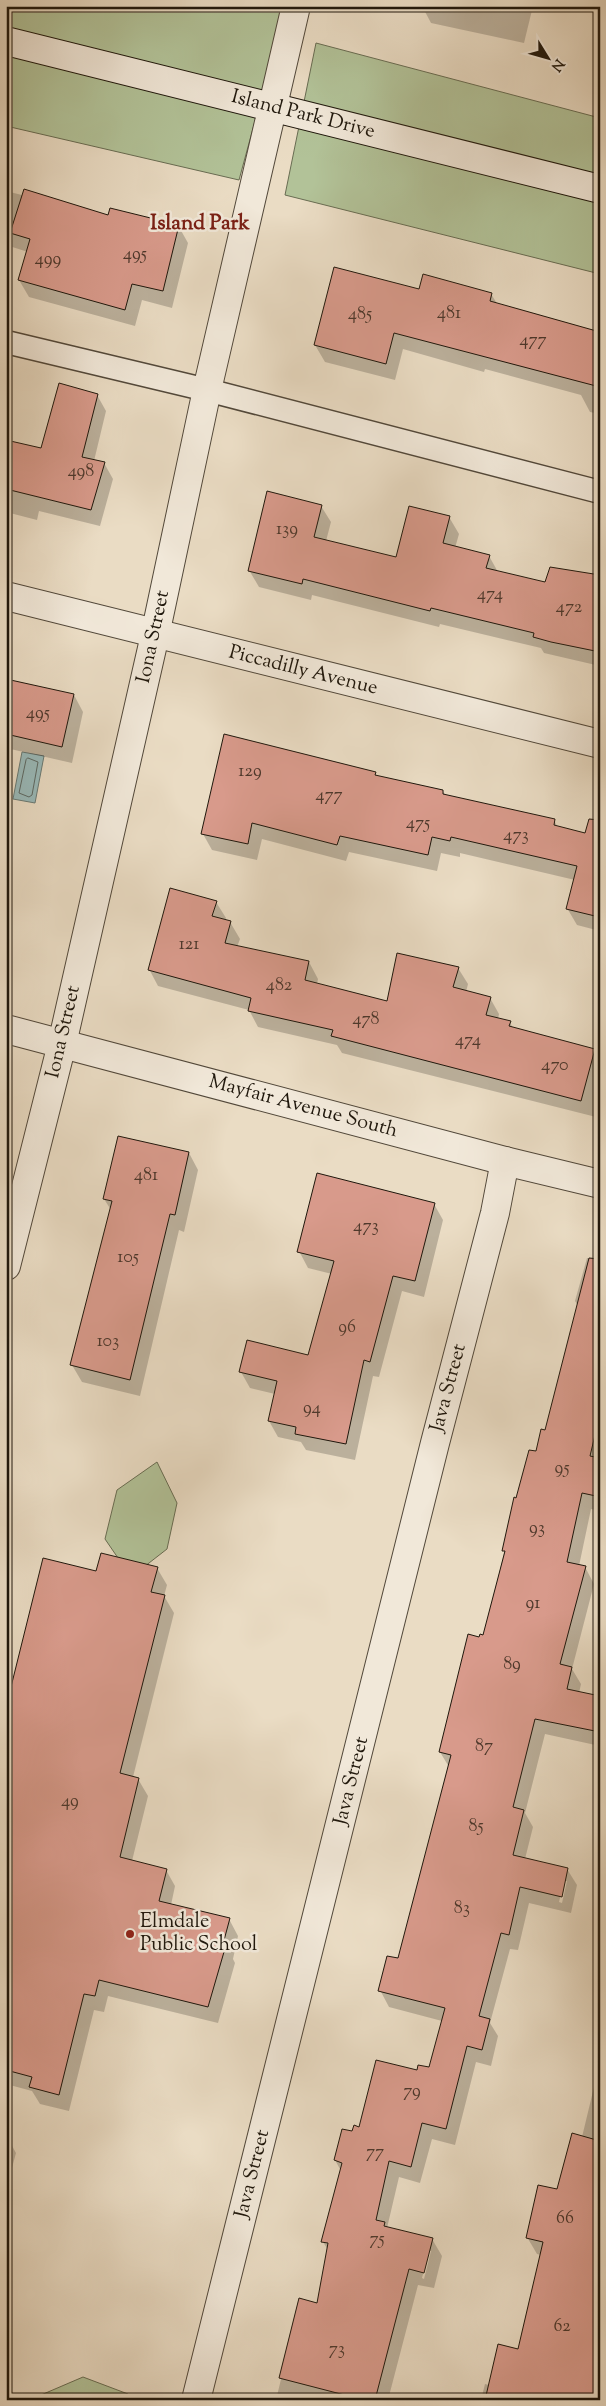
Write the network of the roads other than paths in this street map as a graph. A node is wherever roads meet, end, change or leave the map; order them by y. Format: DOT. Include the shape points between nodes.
graph roads {
  1 [pos="296,6"];
  2 [pos="6,41"];
  3 [pos="274,107"];
  4 [pos="600,189"];
  5 [pos="6,342"];
  6 [pos="207,390"];
  7 [pos="600,492"];
  8 [pos="6,596"];
  9 [pos="155,635"];
  10 [pos="600,744"];
  11 [pos="6,1030"];
  12 [pos="62,1044"];
  13 [pos="505,1161"];
  14 [pos="600,1184"];
  15 [pos="6,1266"];
  16 [pos="196,2400"];
  1 -- 3 [label="street, Iona Street"];
  2 -- 3 [label="street, Island Park Drive"];
  3 -- 4 [label="street, Island Park Drive"];
  3 -- 6 [label="street, Iona Street"];
  5 -- 6 [label="lane"];
  6 -- 7 [label="lane"];
  6 -- 9 [label="street, Iona Street"];
  8 -- 9 [label="street, Piccadilly Avenue"];
  9 -- 10 [label="street, Piccadilly Avenue"];
  9 -- 12 [label="street, Iona Street"];
  11 -- 12 [label="street, Mayfair Avenue South"];
  12 -- 13 [label="street, Mayfair Avenue South"];
  12 -- 15 [label="street, Iona Street"];
  13 -- 14 [label="street, Mayfair Avenue South"];
  13 -- 16 [label="street, Java Street"];
}
